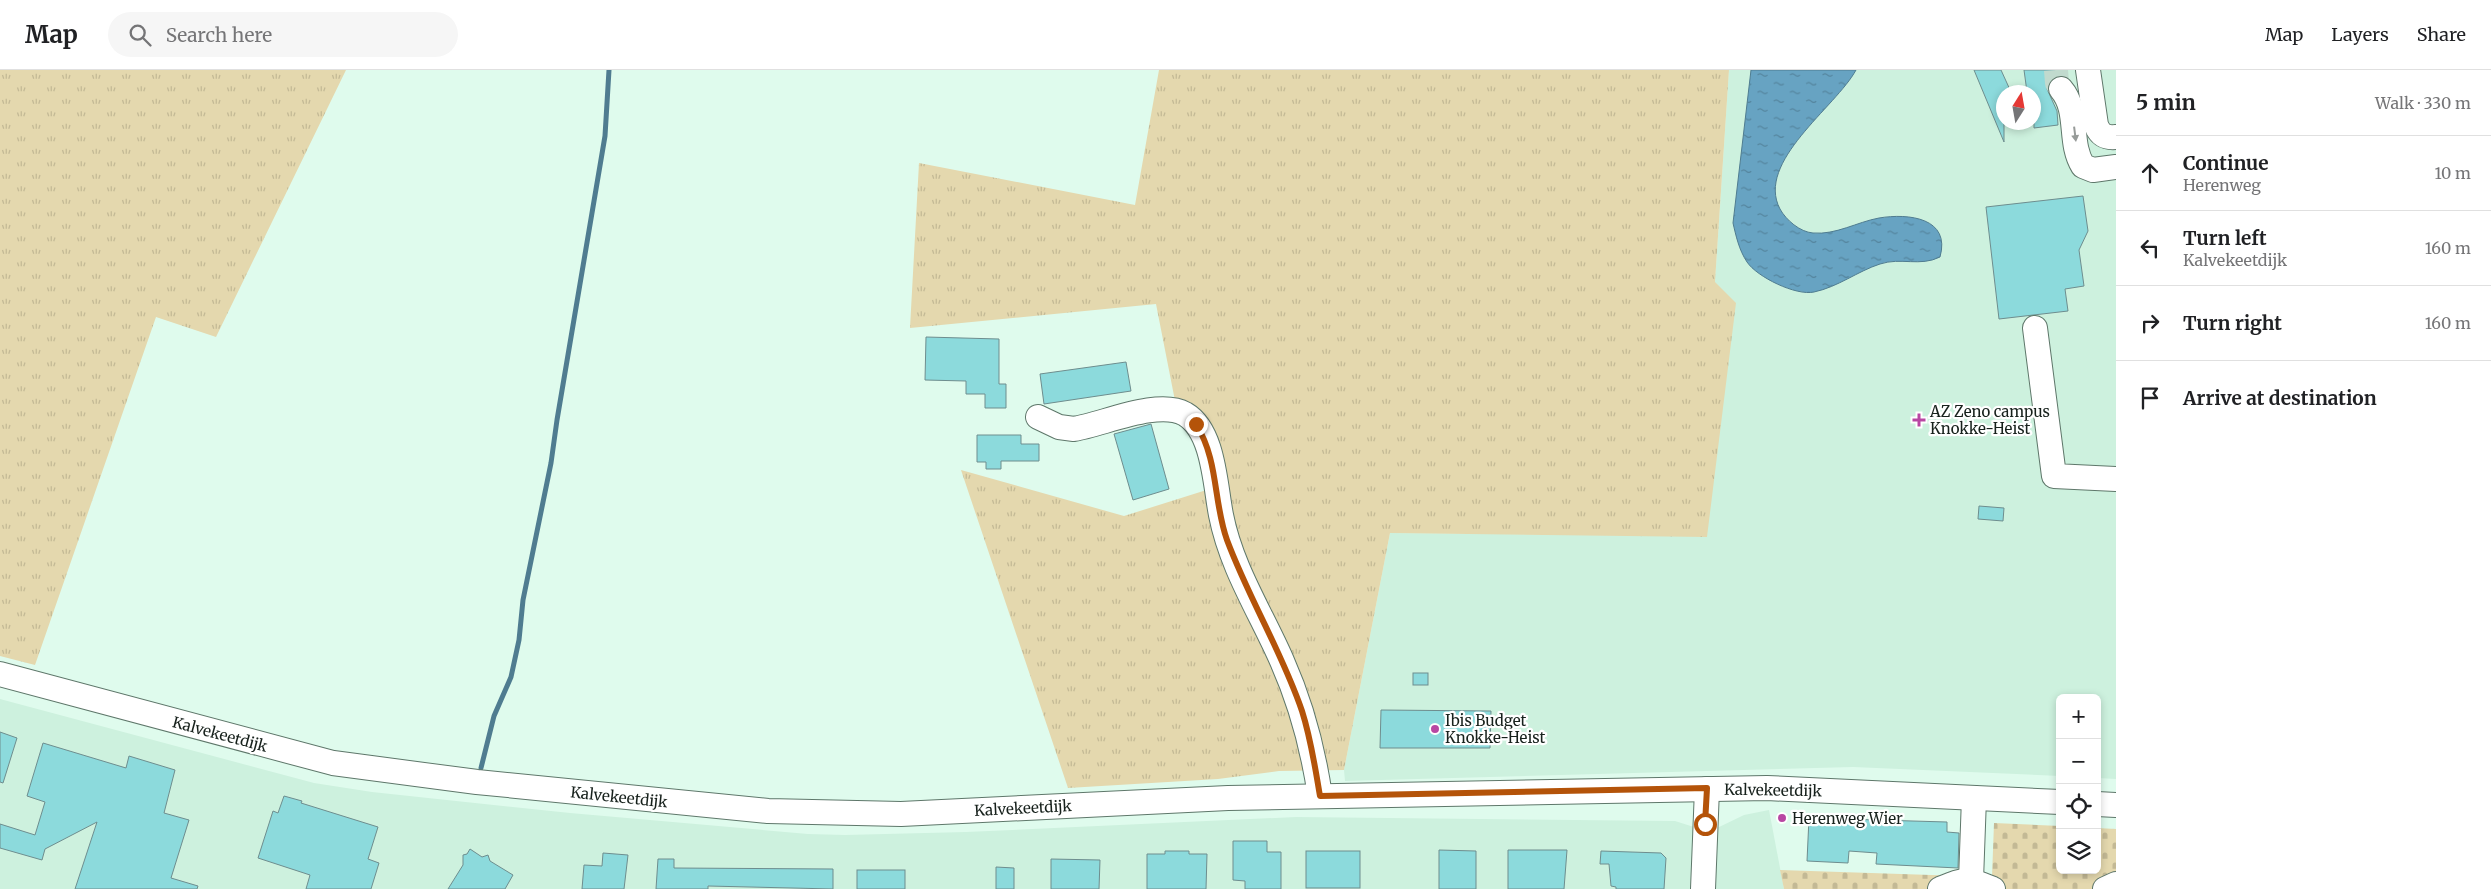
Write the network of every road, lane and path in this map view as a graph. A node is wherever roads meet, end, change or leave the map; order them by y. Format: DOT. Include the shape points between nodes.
graph roads {
  1 [pos="2088,70"];
  2 [pos="2061,89"];
  3 [pos="2116,137"];
  4 [pos="2116,167"];
  5 [pos="2035,328"];
  6 [pos="1038,417"];
  7 [pos="2116,479"];
  8 [pos="0,674"];
  9 [pos="1707,788"];
  10 [pos="1320,796"];
  11 [pos="1974,798"];
  12 [pos="2056,802"];
  13 [pos="2101,804"];
  14 [pos="2116,805"];
  15 [pos="1971,880"];
  16 [pos="2116,884"];
  17 [pos="1703,889"];
  18 [pos="1940,889"];
  19 [pos="1993,889"];
  20 [pos="2105,889"];
  1 -- 3 [label="street" via="2096,126 2105,137"];
  2 -- 4 [label="street, one-way" via="2071,103 2078,154 2083,166 2094,170"];
  5 -- 7 [label="street" via="2054,476"];
  6 -- 10 [label="street" via="1059,427 1074,429 1166,408 1186,415 1196,424 1211,457 1226,538 1302,710 1312,745"];
  8 -- 10 [label="street, Kalvekeetdijk" via="333,763 477,782 729,808 901,814"];
  9 -- 10 [label="street, Kalvekeetdijk"];
  9 -- 11 [label="street, Kalvekeetdijk"];
  9 -- 17 [label="street"];
  11 -- 12 [label="street, Kalvekeetdijk"];
  11 -- 15 [label="street"];
  13 -- 14 [label="street"];
  15 -- 18 [label="street" via="1963,879"];
  15 -- 19 [label="street"];
  16 -- 20 [label="street"];
}
